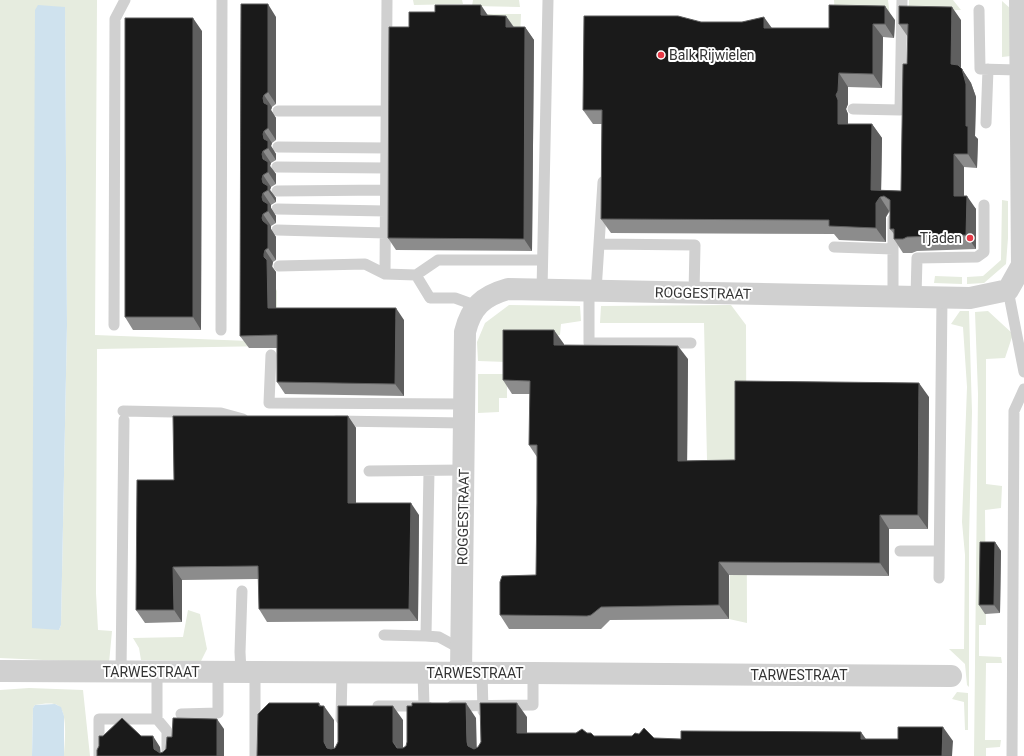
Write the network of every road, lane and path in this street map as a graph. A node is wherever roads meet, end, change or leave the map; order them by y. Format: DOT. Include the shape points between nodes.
graph roads {
  1 [pos="125,0"];
  2 [pos="222,0"];
  3 [pos="387,0"];
  4 [pos="548,0"];
  5 [pos="902,0"];
  6 [pos="1020,0"];
  7 [pos="979,10"];
  8 [pos="988,69"];
  9 [pos="1021,77"];
  10 [pos="853,109"];
  11 [pos="278,111"];
  12 [pos="387,111"];
  13 [pos="986,123"];
  14 [pos="278,147"];
  15 [pos="387,148"];
  16 [pos="277,167"];
  17 [pos="386,168"];
  18 [pos="603,168"];
  19 [pos="386,190"];
  20 [pos="277,191"];
  21 [pos="984,205"];
  22 [pos="277,209"];
  23 [pos="386,211"];
  24 [pos="893,217"];
  25 [pos="1023,221"];
  26 [pos="277,230"];
  27 [pos="386,233"];
  28 [pos="599,244"];
  29 [pos="834,247"];
  30 [pos="893,248"];
  31 [pos="542,260"];
  32 [pos="279,266"];
  33 [pos="385,274"];
  34 [pos="416,275"];
  35 [pos="542,290"];
  36 [pos="593,291"];
  37 [pos="694,293"];
  38 [pos="893,296"];
  39 [pos="916,297"];
  40 [pos="942,297"];
  41 [pos="1010,300"];
  42 [pos="477,306"];
  43 [pos="1024,318"];
  44 [pos="114,325"];
  45 [pos="221,330"];
  46 [pos="691,343"];
  47 [pos="271,354"];
  48 [pos="1024,372"];
  49 [pos="1024,389"];
  50 [pos="464,413"];
  51 [pos="255,420"];
  52 [pos="324,421"];
  53 [pos="429,470"];
  54 [pos="464,470"];
  55 [pos="369,471"];
  56 [pos="900,551"];
  57 [pos="939,551"];
  58 [pos="939,578"];
  59 [pos="242,591"];
  60 [pos="384,635"];
  61 [pos="426,636"];
  62 [pos="461,649"];
  63 [pos="0,671"];
  64 [pos="121,672"];
  65 [pos="157,672"];
  66 [pos="218,672"];
  67 [pos="248,672"];
  68 [pos="342,672"];
  69 [pos="423,672"];
  70 [pos="471,673"];
  71 [pos="533,673"];
  72 [pos="951,676"];
  73 [pos="482,705"];
  74 [pos="364,706"];
  75 [pos="410,706"];
  76 [pos="424,706"];
  77 [pos="181,714"];
  78 [pos="157,719"];
  79 [pos="410,720"];
  80 [pos="483,720"];
  81 [pos="341,728"];
  82 [pos="99,756"];
  83 [pos="167,756"];
  84 [pos="255,756"];
  85 [pos="1012,756"];
  1 -- 44 [label="lane" via="115,19"];
  2 -- 45 [label="lane"];
  3 -- 12 [label="lane"];
  4 -- 31 [label="lane"];
  5 -- 10 [label="lane" via="900,110"];
  6 -- 9 [label="street"];
  7 -- 8 [label="lane" via="980,69"];
  8 -- 9 [label="lane"];
  8 -- 13 [label="lane"];
  9 -- 25 [label="street"];
  11 -- 12 [label="lane"];
  12 -- 15 [label="lane"];
  14 -- 15 [label="lane"];
  15 -- 17 [label="lane"];
  16 -- 17 [label="lane"];
  17 -- 19 [label="lane"];
  18 -- 28 [label="lane"];
  19 -- 20 [label="lane"];
  19 -- 23 [label="lane"];
  21 -- 39 [label="lane" via="984,252 977,258 917,258"];
  22 -- 23 [label="lane"];
  23 -- 27 [label="lane"];
  24 -- 30 [label="lane"];
  25 -- 41 [label="street" via="1022,265"];
  26 -- 27 [label="lane"];
  27 -- 33 [label="lane"];
  28 -- 36 [label="lane"];
  28 -- 37 [label="lane" via="695,245"];
  29 -- 30 [label="lane"];
  30 -- 38 [label="lane"];
  31 -- 34 [label="lane" via="438,260"];
  31 -- 35 [label="lane"];
  32 -- 33 [label="lane" via="365,264"];
  33 -- 34 [label="lane"];
  34 -- 42 [label="lane" via="430,298 455,298"];
  35 -- 36 [label="street, ROGGESTRAAT"];
  35 -- 42 [label="street, ROGGESTRAAT" via="508,289 496,292"];
  36 -- 37 [label="street, ROGGESTRAAT"];
  36 -- 46 [label="lane" via="588,343"];
  37 -- 38 [label="street, ROGGESTRAAT"];
  38 -- 39 [label="street, ROGGESTRAAT"];
  39 -- 40 [label="street, ROGGESTRAAT"];
  40 -- 41 [label="street, ROGGESTRAAT"];
  40 -- 57 [label="lane"];
  41 -- 43 [label="lane"];
  41 -- 48 [label="lane"];
  42 -- 50 [label="street, ROGGESTRAAT" via="465,332"];
  47 -- 50 [label="lane" via="269,403"];
  49 -- 85 [label="lane" via="1014,411"];
  50 -- 52 [label="lane"];
  50 -- 54 [label="street, ROGGESTRAAT"];
  51 -- 64 [label="lane" via="240,419 221,413 123,415"];
  53 -- 54 [label="lane"];
  53 -- 55 [label="lane"];
  53 -- 61 [label="lane"];
  54 -- 62 [label="street, ROGGESTRAAT"];
  56 -- 57 [label="lane"];
  57 -- 58 [label="lane"];
  59 -- 67 [label="lane" via="240,652"];
  60 -- 61 [label="lane"];
  61 -- 62 [label="lane" via="439,637"];
  62 -- 70 [label="street, ROGGESTRAAT"];
  63 -- 64 [label="street, TARWESTRAAT"];
  64 -- 65 [label="street, TARWESTRAAT"];
  65 -- 66 [label="street, TARWESTRAAT"];
  65 -- 78 [label="lane"];
  66 -- 67 [label="street, TARWESTRAAT"];
  66 -- 77 [label="lane" via="218,713"];
  67 -- 68 [label="street, TARWESTRAAT"];
  67 -- 84 [label="lane"];
  68 -- 69 [label="street, TARWESTRAAT"];
  68 -- 81 [label="lane" via="345,707"];
  69 -- 70 [label="street, TARWESTRAAT"];
  69 -- 76 [label="lane"];
  70 -- 71 [label="street, TARWESTRAAT"];
  70 -- 73 [label="lane"];
  71 -- 72 [label="street, TARWESTRAAT"];
  71 -- 73 [label="lane" via="533,705"];
  73 -- 76 [label="lane"];
  73 -- 80 [label="lane"];
  74 -- 75 [label="lane"];
  75 -- 76 [label="lane"];
  75 -- 79 [label="lane"];
  78 -- 82 [label="lane" via="99,718"];
  78 -- 83 [label="lane" via="168,731"];
}
